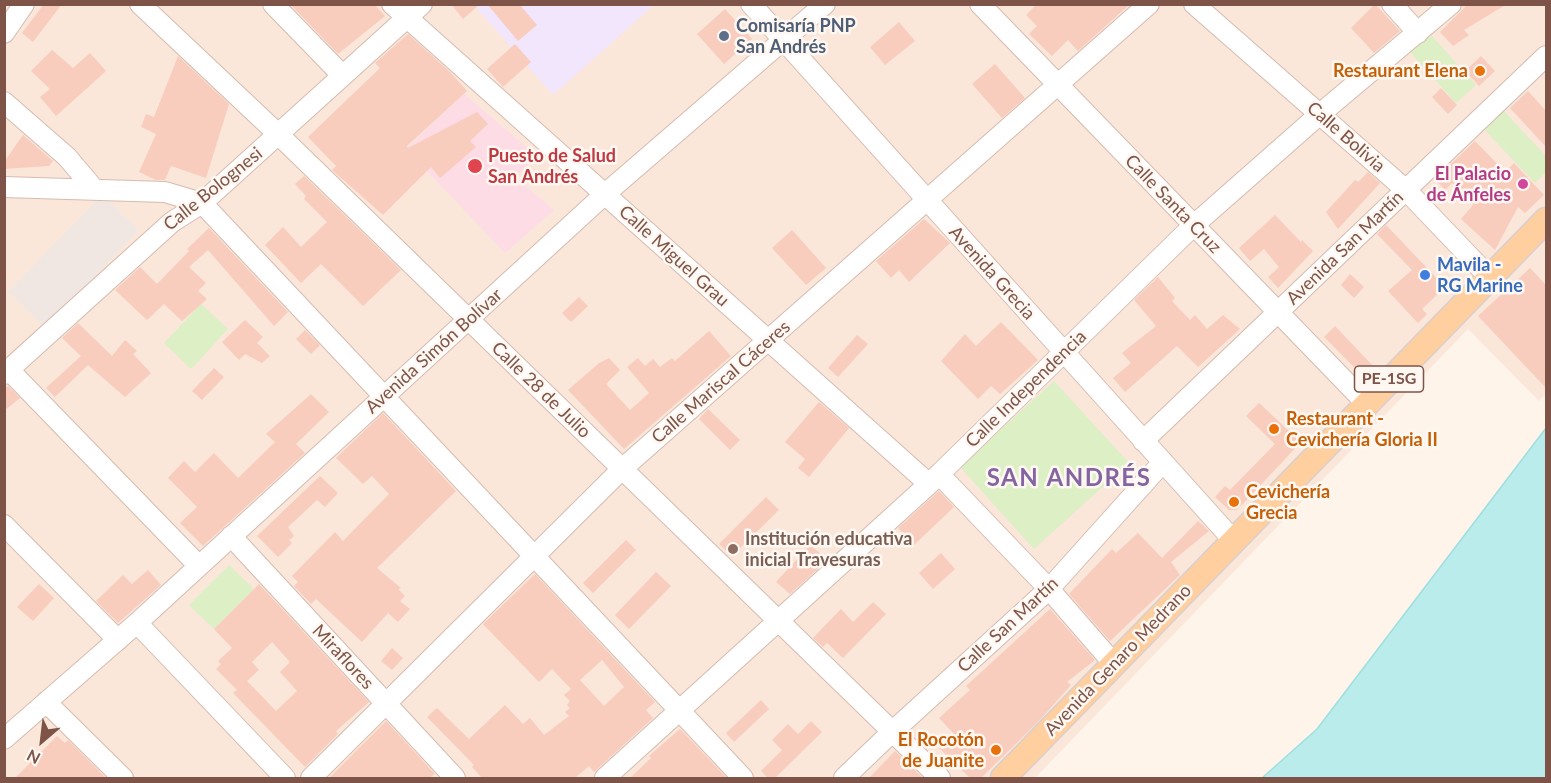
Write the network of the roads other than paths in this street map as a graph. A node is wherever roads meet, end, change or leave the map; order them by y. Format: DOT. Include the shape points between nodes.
graph roads {
  1 [pos="24,4"];
  2 [pos="140,4"];
  3 [pos="273,4"];
  4 [pos="422,4"];
  5 [pos="751,4"];
  6 [pos="825,4"];
  7 [pos="980,4"];
  8 [pos="1149,4"];
  9 [pos="1194,4"];
  10 [pos="1392,4"];
  11 [pos="1451,4"];
  12 [pos="399,11"];
  13 [pos="4,33"];
  14 [pos="1418,33"];
  15 [pos="784,41"];
  16 [pos="1546,56"];
  17 [pos="342,75"];
  18 [pos="1058,85"];
  19 [pos="4,102"];
  20 [pos="1320,114"];
  21 [pos="279,135"];
  22 [pos="4,187"];
  23 [pos="94,190"];
  24 [pos="1406,190"];
  25 [pos="605,194"];
  26 [pos="927,200"];
  27 [pos="202,203"];
  28 [pos="1545,224"];
  29 [pos="1194,225"];
  30 [pos="1490,278"];
  31 [pos="1278,312"];
  32 [pos="468,319"];
  33 [pos="769,339"];
  34 [pos="1063,353"];
  35 [pos="7,372"];
  36 [pos="384,396"];
  37 [pos="1366,403"];
  38 [pos="1143,441"];
  39 [pos="1163,462"];
  40 [pos="622,469"];
  41 [pos="934,479"];
  42 [pos="4,525"];
  43 [pos="231,536"];
  44 [pos="1234,541"];
  45 [pos="534,556"];
  46 [pos="199,566"];
  47 [pos="1048,589"];
  48 [pos="778,621"];
  49 [pos="137,623"];
  50 [pos="118,640"];
  51 [pos="1114,664"];
  52 [pos="46,702"];
  53 [pos="386,704"];
  54 [pos="680,710"];
  55 [pos="892,732"];
  56 [pos="4,739"];
  57 [pos="123,778"];
  58 [pos="285,778"];
  59 [pos="311,778"];
  60 [pos="455,778"];
  61 [pos="604,778"];
  62 [pos="743,778"];
  63 [pos="844,778"];
  64 [pos="940,778"];
  65 [pos="1003,778"];
  1 -- 13 [label="street"];
  2 -- 21 [label="street, Calle 28 de Julio"];
  3 -- 17 [label="street"];
  4 -- 12 [label="street, Calle Bolognesi"];
  5 -- 15 [label="street, Avenida Grecia"];
  6 -- 15 [label="street, Avenida Simón Bolívar"];
  7 -- 18 [label="street, Calle Santa Cruz"];
  8 -- 18 [label="street, Calle Mariscal Cáceres"];
  9 -- 20 [label="street, Calle Bolivia"];
  10 -- 14 [label="street"];
  11 -- 14 [label="street, Calle Independencia"];
  12 -- 17 [label="street, Calle Bolognesi"];
  12 -- 25 [label="street, Calle Miguel Grau"];
  14 -- 20 [label="street, Calle Independencia"];
  15 -- 25 [label="street, Avenida Simón Bolívar"];
  15 -- 26 [label="street, Avenida Grecia"];
  16 -- 24 [label="street, Avenida San Martín"];
  17 -- 21 [label="street, Calle Bolognesi"];
  18 -- 26 [label="street, Calle Mariscal Cáceres"];
  18 -- 29 [label="street, Calle Santa Cruz"];
  19 -- 23 [label="street" via="67,157"];
  20 -- 24 [label="street, Calle Bolivia"];
  20 -- 29 [label="street, Calle Independencia"];
  21 -- 27 [label="street, Calle Bolognesi"];
  21 -- 32 [label="street, Calle 28 de Julio"];
  22 -- 23 [label="street"];
  23 -- 27 [label="street" via="165,192"];
  24 -- 30 [label="street, Calle Bolivia"];
  24 -- 31 [label="street, Avenida San Martín"];
  25 -- 32 [label="street, Avenida Simón Bolívar"];
  25 -- 33 [label="street, Calle Miguel Grau"];
  26 -- 33 [label="street, Calle Mariscal Cáceres"];
  26 -- 34 [label="street, Avenida Grecia"];
  27 -- 35 [label="street, Calle Bolognesi" via="172,222"];
  27 -- 36 [label="street"];
  28 -- 30 [label="main road, PE-1SG"];
  29 -- 31 [label="street, Calle Santa Cruz"];
  29 -- 34 [label="street, Calle Independencia"];
  30 -- 37 [label="main road, PE-1SG"];
  31 -- 37 [label="street, Calle Santa Cruz"];
  31 -- 38 [label="street, Avenida San Martín"];
  32 -- 36 [label="street, Avenida Simón Bolívar"];
  32 -- 40 [label="street, Calle 28 de Julio"];
  33 -- 40 [label="street, Calle Mariscal Cáceres"];
  33 -- 41 [label="street, Calle Miguel Grau"];
  34 -- 38 [label="street, Avenida Grecia"];
  34 -- 41 [label="street, Calle Independencia"];
  35 -- 46 [label="street"];
  36 -- 43 [label="street, Avenida Simón Bolívar"];
  36 -- 45 [label="street"];
  37 -- 44 [label="main road, PE-1SG"];
  38 -- 39 [label="street, Avenida Grecia"];
  39 -- 44 [label="street, Avenida Grecia"];
  39 -- 47 [label="street, Calle San Martín"];
  40 -- 45 [label="street, Calle Mariscal Cáceres"];
  40 -- 48 [label="street, Calle 28 de Julio"];
  41 -- 47 [label="street, Calle Miguel Grau"];
  41 -- 48 [label="street, Calle Independencia"];
  42 -- 50 [label="street"];
  43 -- 46 [label="street, Avenida Simón Bolívar"];
  43 -- 53 [label="street, Miraflores"];
  44 -- 51 [label="main road, Avenida Genaro Medrano / PE-1SG"];
  45 -- 53 [label="street, Calle Mariscal Cáceres"];
  45 -- 54 [label="street"];
  46 -- 49 [label="street, Avenida Simón Bolívar"];
  47 -- 51 [label="street, Calle Miguel Grau"];
  47 -- 55 [label="street, Calle San Martín"];
  48 -- 54 [label="street, Calle Independencia"];
  48 -- 55 [label="street, Calle 28 de Julio"];
  49 -- 50 [label="street, Avenida Simón Bolívar"];
  49 -- 58 [label="street"];
  50 -- 52 [label="street, Avenida Simón Bolívar"];
  51 -- 65 [label="main road, Avenida Genaro Medrano / PE-1SG"];
  52 -- 56 [label="street, Avenida Simón Bolívar"];
  52 -- 57 [label="street"];
  53 -- 59 [label="street, Calle Mariscal Cáceres"];
  53 -- 60 [label="street, Miraflores"];
  54 -- 61 [label="street, Calle Independencia"];
  54 -- 62 [label="street"];
  55 -- 63 [label="street, Calle San Martín"];
  55 -- 64 [label="street, Calle 28 de Julio"];
}
